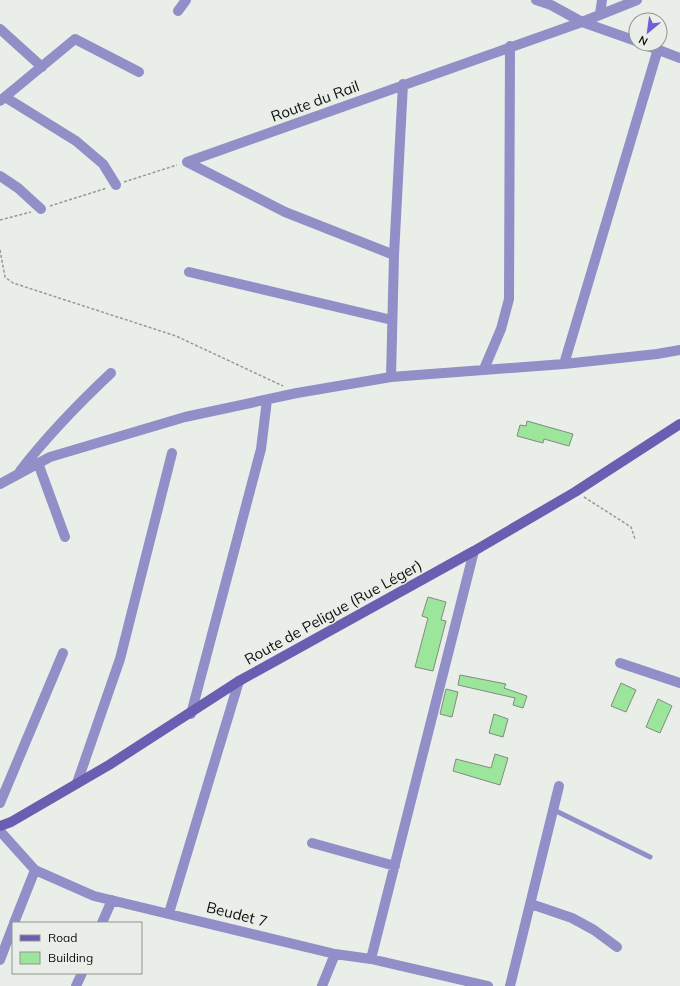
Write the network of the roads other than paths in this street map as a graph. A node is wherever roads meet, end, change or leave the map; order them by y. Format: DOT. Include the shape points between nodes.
graph roads {
  1 [pos="186,0"];
  2 [pos="536,0"];
  3 [pos="602,0"];
  4 [pos="637,0"];
  5 [pos="178,11"];
  6 [pos="600,14"];
  7 [pos="582,22"];
  8 [pos="0,29"];
  9 [pos="628,38"];
  10 [pos="510,46"];
  11 [pos="657,52"];
  12 [pos="665,52"];
  13 [pos="680,58"];
  14 [pos="42,67"];
  15 [pos="139,72"];
  16 [pos="403,84"];
  17 [pos="2,99"];
  18 [pos="0,176"];
  19 [pos="116,185"];
  20 [pos="41,209"];
  21 [pos="394,255"];
  22 [pos="189,272"];
  23 [pos="392,320"];
  24 [pos="680,350"];
  25 [pos="564,364"];
  26 [pos="484,369"];
  27 [pos="111,373"];
  28 [pos="391,377"];
  29 [pos="267,400"];
  30 [pos="680,424"];
  31 [pos="172,453"];
  32 [pos="38,463"];
  33 [pos="18,475"];
  34 [pos="0,484"];
  35 [pos="65,537"];
  36 [pos="474,551"];
  37 [pos="63,653"];
  38 [pos="620,663"];
  39 [pos="239,682"];
  40 [pos="680,683"];
  41 [pos="191,714"];
  42 [pos="77,783"];
  43 [pos="559,786"];
  44 [pos="0,803"];
  45 [pos="554,810"];
  46 [pos="0,826"];
  47 [pos="0,831"];
  48 [pos="312,843"];
  49 [pos="650,857"];
  50 [pos="395,866"];
  51 [pos="34,870"];
  52 [pos="112,900"];
  53 [pos="531,904"];
  54 [pos="169,912"];
  55 [pos="14,922"];
  56 [pos="102,922"];
  57 [pos="12,929"];
  58 [pos="617,946"];
  59 [pos="335,954"];
  60 [pos="371,959"];
  61 [pos="0,960"];
  62 [pos="82,974"];
  63 [pos="76,986"];
  64 [pos="322,986"];
  65 [pos="488,986"];
  66 [pos="510,986"];
  1 -- 5 [label="street"];
  2 -- 7 [label="street"];
  3 -- 6 [label="street"];
  4 -- 6 [label="street, Route du Rail"];
  6 -- 7 [label="street, Route du Rail"];
  7 -- 9 [label="street"];
  7 -- 10 [label="street, Route du Rail"];
  8 -- 14 [label="street"];
  10 -- 16 [label="street, Route du Rail"];
  10 -- 26 [label="street" via="509,299 501,329"];
  11 -- 25 [label="street"];
  12 -- 13 [label="street"];
  14 -- 15 [label="street" via="75,39"];
  14 -- 17 [label="street"];
  16 -- 21 [label="street"];
  16 -- 21 [label="street, Route du Rail" via="187,162 285,212"];
  17 -- 19 [label="street" via="76,141 103,164"];
  18 -- 20 [label="street"];
  21 -- 23 [label="street"];
  22 -- 23 [label="street"];
  23 -- 28 [label="street"];
  24 -- 25 [label="street"];
  25 -- 26 [label="street"];
  26 -- 28 [label="street"];
  27 -- 33 [label="street" via="43,442"];
  28 -- 29 [label="street"];
  29 -- 32 [label="street" via="185,417 50,457"];
  29 -- 41 [label="street" via="261,449"];
  30 -- 36 [label="street, Route de Peligue (Rue Léger)" via="575,492"];
  31 -- 42 [label="street" via="120,659"];
  32 -- 33 [label="street"];
  32 -- 35 [label="street"];
  33 -- 34 [label="street"];
  36 -- 39 [label="street, Route de Peligue (Rue Léger)"];
  36 -- 50 [label="street"];
  37 -- 44 [label="street"];
  38 -- 40 [label="street"];
  39 -- 41 [label="street, Route de Peligue (Rue Léger)"];
  39 -- 54 [label="street"];
  41 -- 42 [label="street, Route de Peligue (Rue Léger)"];
  42 -- 46 [label="street, Route de Peligue (Rue Léger)"];
  43 -- 45 [label="street"];
  45 -- 49 [label="lane"];
  45 -- 53 [label="street"];
  47 -- 51 [label="street, Beudet 7"];
  48 -- 50 [label="street"];
  50 -- 60 [label="street"];
  51 -- 52 [label="street, Beudet 7" via="94,896"];
  51 -- 55 [label="street"];
  52 -- 54 [label="street, Beudet 7"];
  52 -- 56 [label="street"];
  53 -- 58 [label="street" via="572,918"];
  53 -- 66 [label="street"];
  54 -- 59 [label="street, Beudet 7"];
  57 -- 61 [label="street"];
  59 -- 60 [label="street, Beudet 7"];
  59 -- 64 [label="street"];
  60 -- 65 [label="street, Beudet 7"];
  62 -- 63 [label="street"];
}
